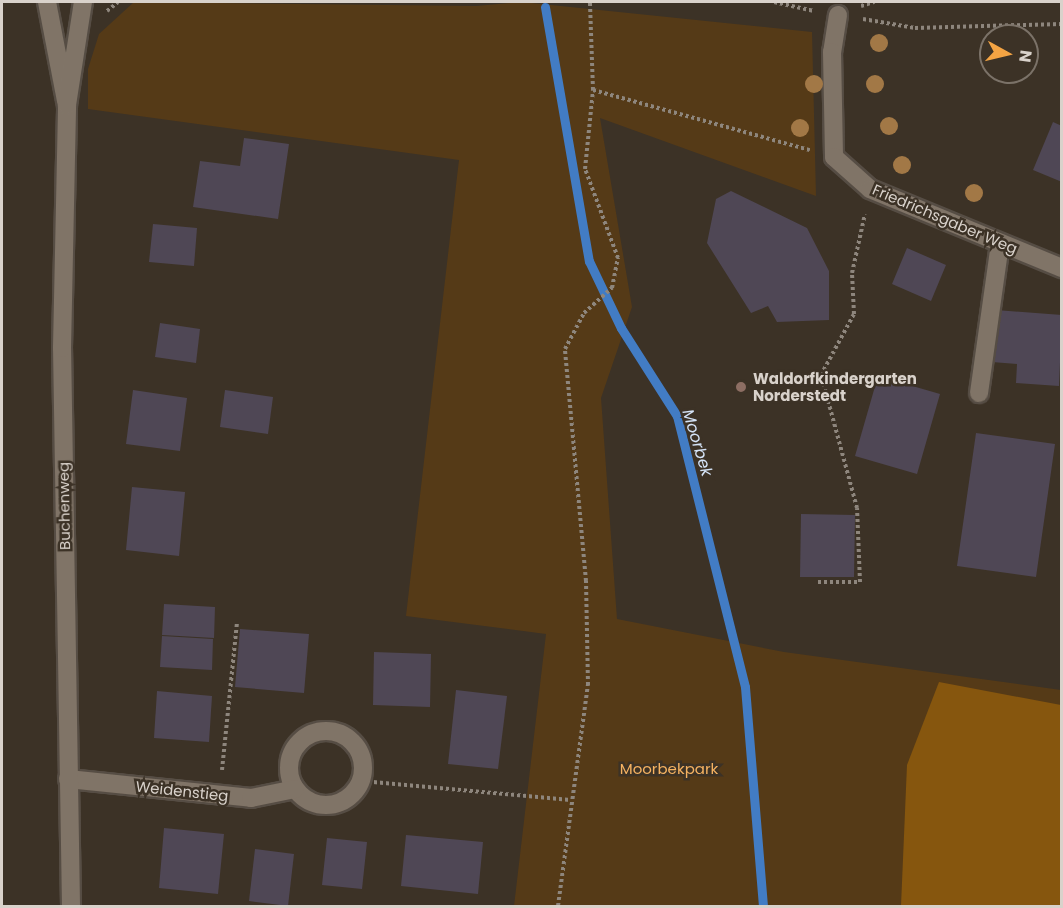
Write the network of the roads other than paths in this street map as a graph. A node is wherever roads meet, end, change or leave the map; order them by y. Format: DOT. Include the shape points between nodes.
graph roads {
  1 [pos="47,2"];
  2 [pos="84,2"];
  3 [pos="838,15"];
  4 [pos="67,105"];
  5 [pos="1000,243"];
  6 [pos="1062,268"];
  7 [pos="979,393"];
  8 [pos="68,779"];
  9 [pos="295,789"];
  10 [pos="71,906"];
  1 -- 4 [label="street, Buchenweg"];
  2 -- 4 [label="street, Buchenweg"];
  3 -- 5 [label="street, Friedrichsgaber Weg" via="832,52 834,157 870,189"];
  4 -- 8 [label="street, Buchenweg" via="62,348"];
  5 -- 6 [label="street, Friedrichsgaber Weg"];
  5 -- 7 [label="street"];
  8 -- 9 [label="street, Weidenstieg" via="251,798"];
  8 -- 10 [label="street, Buchenweg"];
  9 -- 9 [label="street" via="318,806 336,805 352,796 362,781 363,762 356,746 342,734 324,730 307,735 294,748 288,766"];
}
